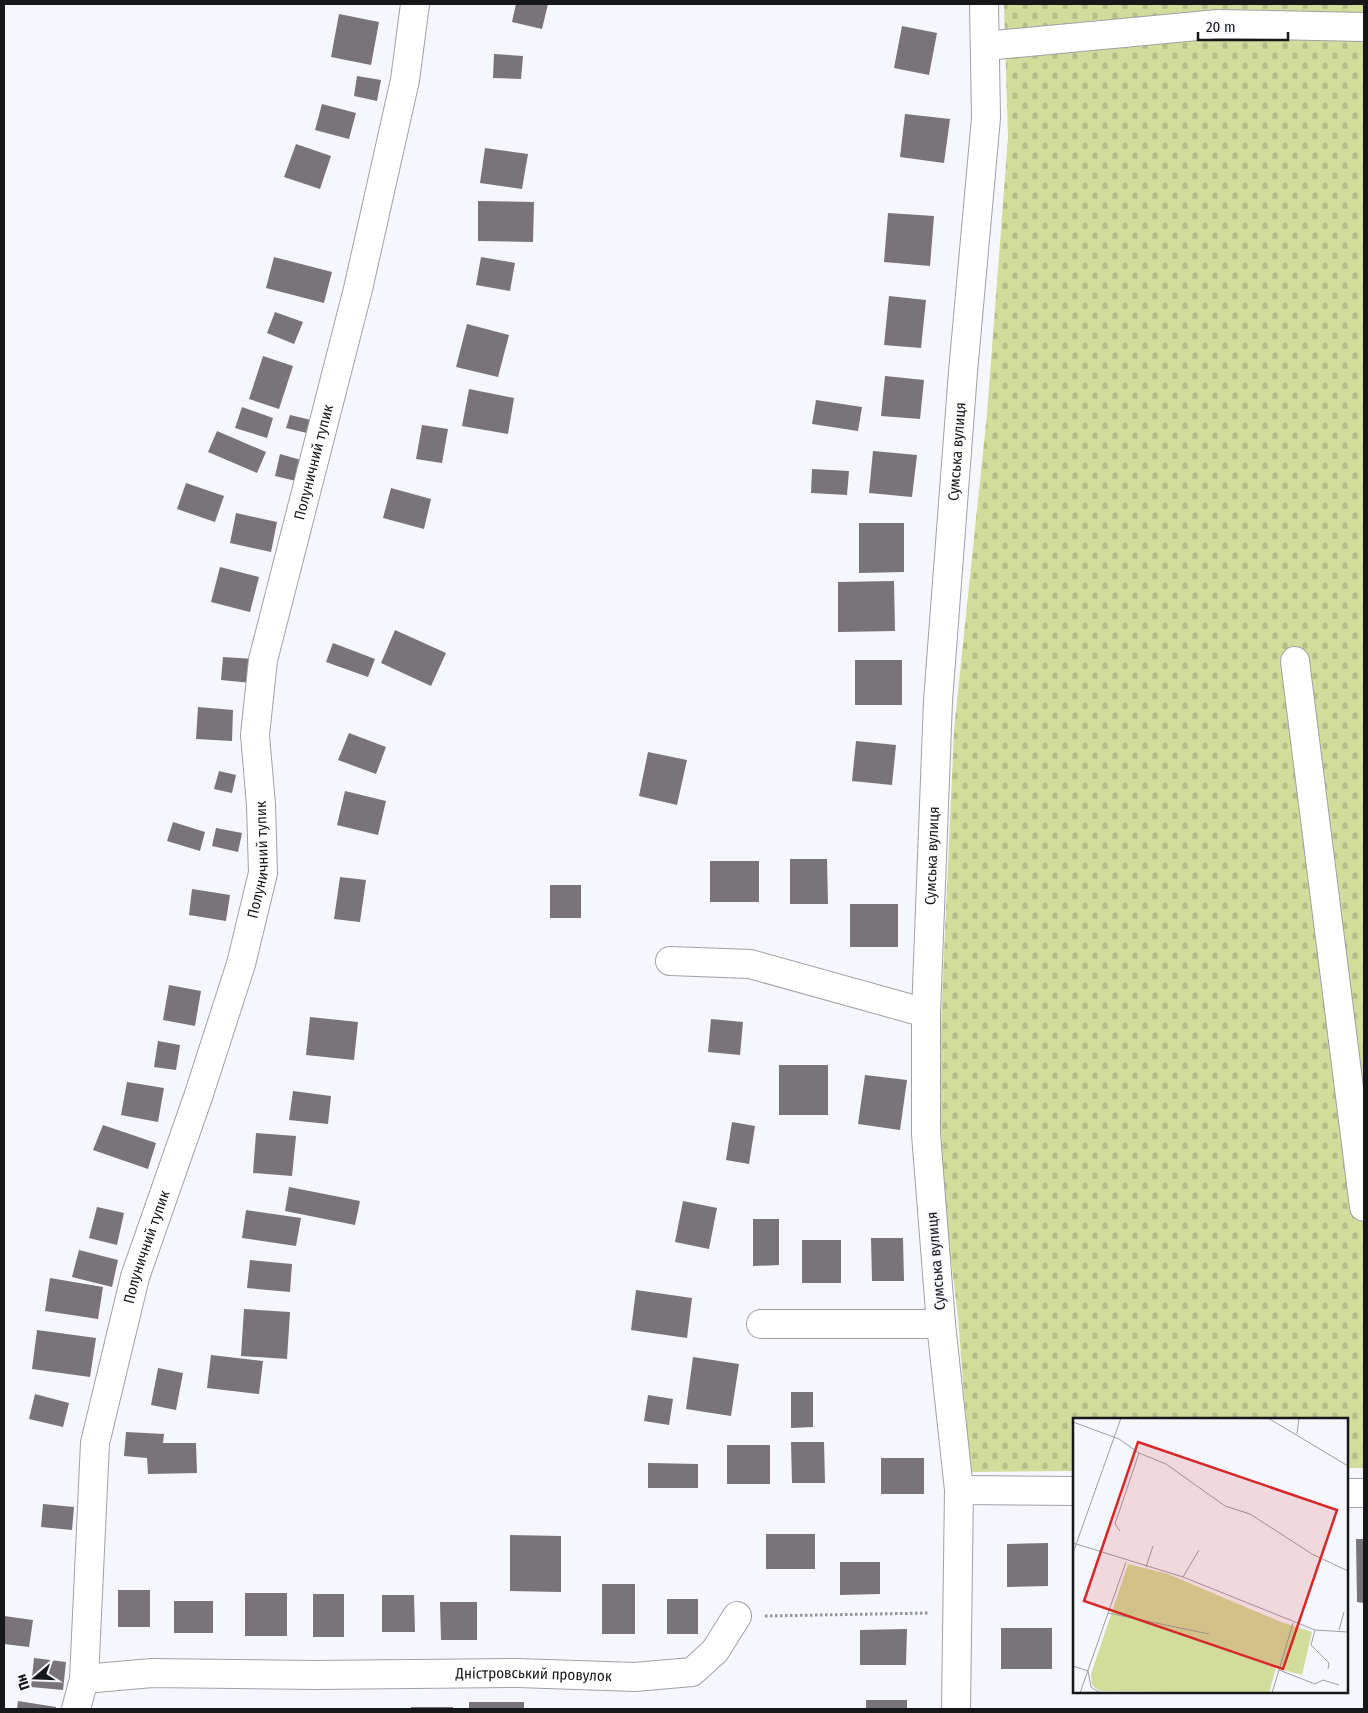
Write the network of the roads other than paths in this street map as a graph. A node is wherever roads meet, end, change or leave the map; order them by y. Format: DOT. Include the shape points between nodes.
graph roads {
  1 [pos="414,4"];
  2 [pos="984,4"];
  3 [pos="1364,28"];
  4 [pos="984,46"];
  5 [pos="1295,661"];
  6 [pos="670,961"];
  7 [pos="926,1013"];
  8 [pos="1364,1207"];
  9 [pos="761,1324"];
  10 [pos="941,1324"];
  11 [pos="959,1490"];
  12 [pos="1073,1491"];
  13 [pos="1348,1493"];
  14 [pos="1364,1493"];
  15 [pos="737,1616"];
  16 [pos="84,1678"];
  17 [pos="76,1709"];
  18 [pos="956,1709"];
  1 -- 16 [label="street, Полуничний тупик" via="406,80 358,289 263,660 255,735 262,805 263,873 241,964 135,1277 95,1443"];
  2 -- 4 [label="street, Сумська вулиця"];
  3 -- 4 [label="street" via="1218,24"];
  4 -- 7 [label="street, Сумська вулиця" via="986,118 938,701"];
  5 -- 8 [label="street"];
  6 -- 7 [label="street" via="750,964"];
  7 -- 10 [label="street, Сумська вулиця" via="926,1134"];
  9 -- 10 [label="street"];
  10 -- 11 [label="street, Сумська вулиця"];
  11 -- 12 [label="street"];
  11 -- 18 [label="street, Сумська вулиця"];
  13 -- 14 [label="street"];
  15 -- 16 [label="street, Дністровський провулок" via="715,1652 692,1672 635,1677 152,1673"];
  16 -- 17 [label="street, Полуничний тупик"];
}
